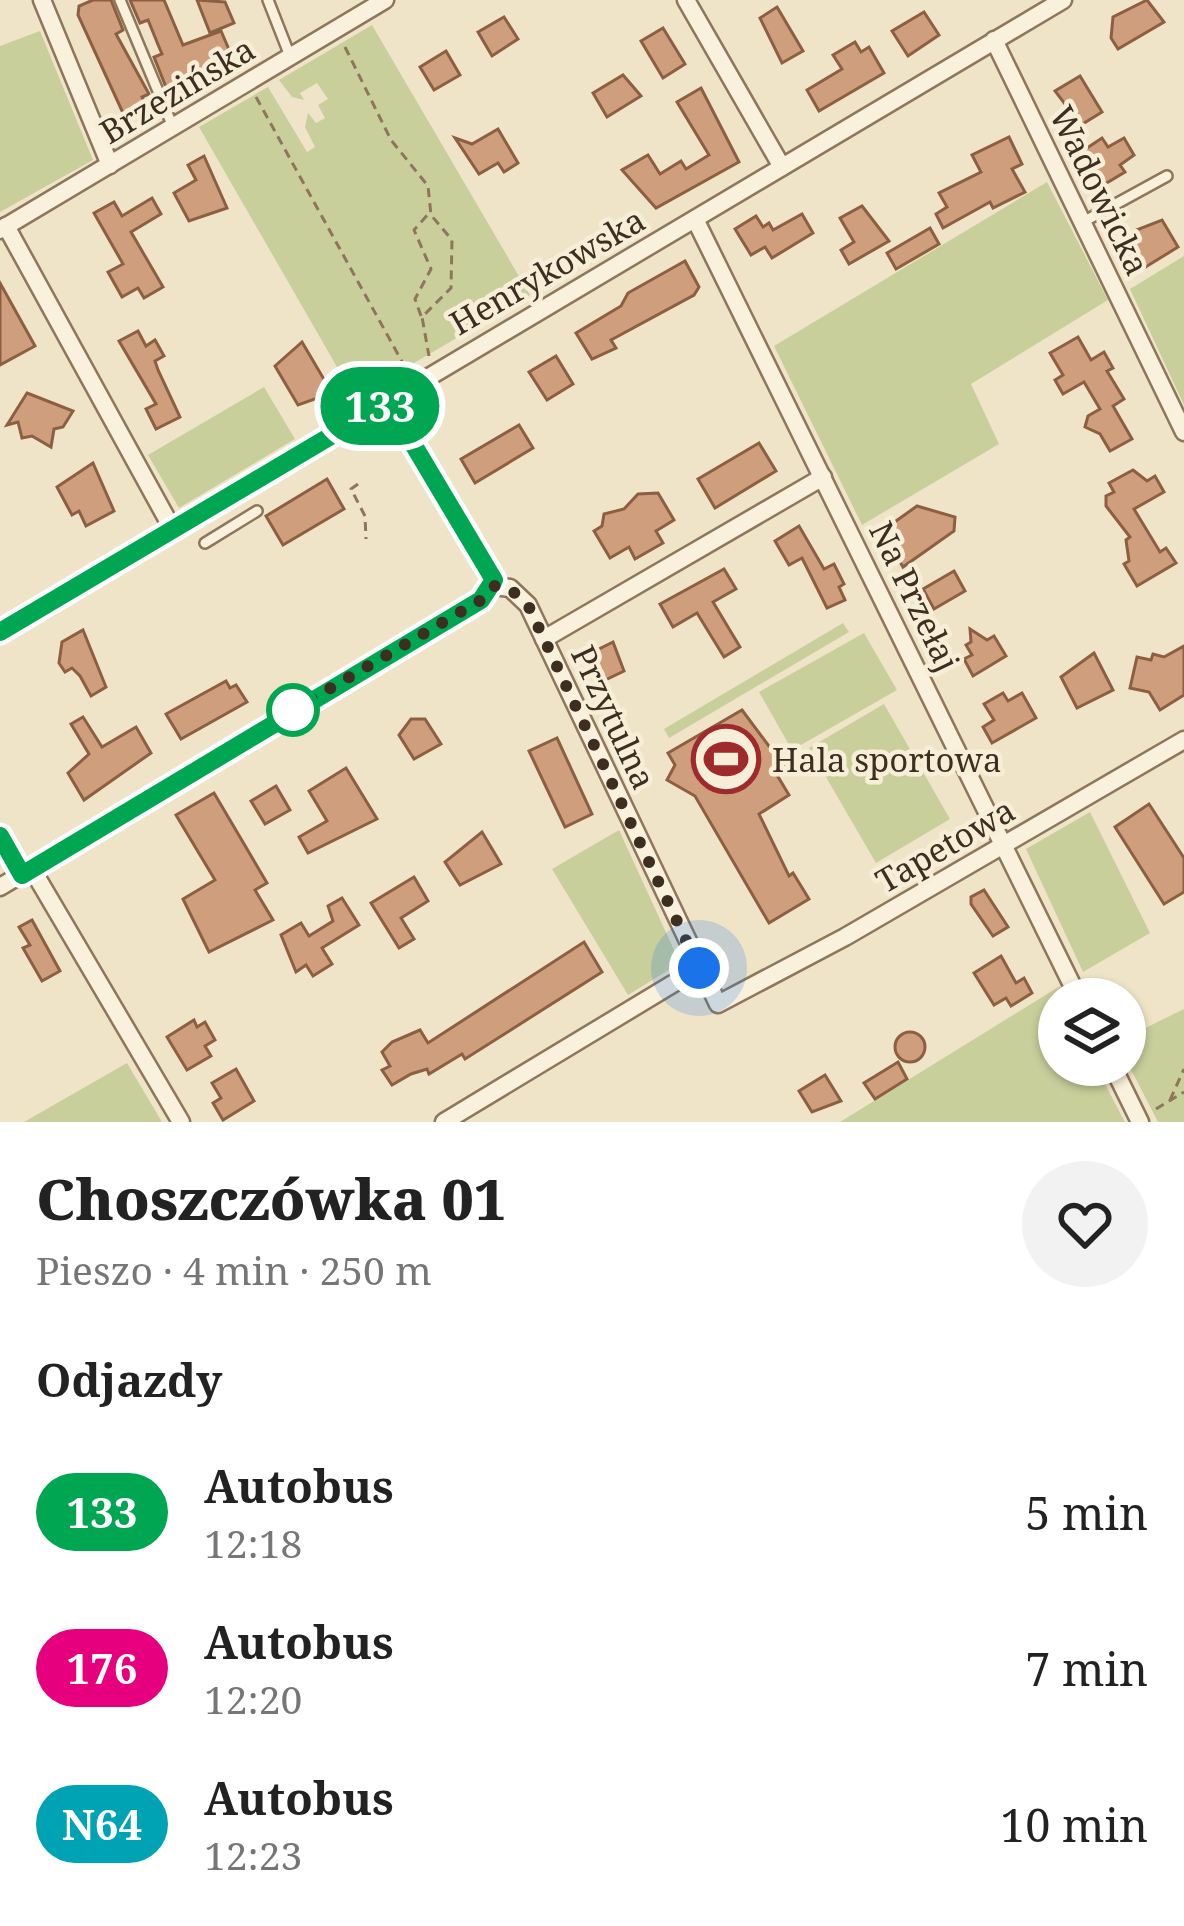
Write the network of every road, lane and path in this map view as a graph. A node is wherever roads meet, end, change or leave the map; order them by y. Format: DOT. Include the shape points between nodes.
graph roads {
  1 [pos="42,0"];
  2 [pos="120,0"];
  3 [pos="268,0"];
  4 [pos="385,0"];
  5 [pos="686,0"];
  6 [pos="1063,0"];
  7 [pos="333,31"];
  8 [pos="994,40"];
  9 [pos="290,57"];
  10 [pos="248,82"];
  11 [pos="173,127"];
  12 [pos="110,165"];
  13 [pos="782,167"];
  14 [pos="1167,176"];
  15 [pos="430,212"];
  16 [pos="695,219"];
  17 [pos="1083,222"];
  18 [pos="3,228"];
  19 [pos="422,317"];
  20 [pos="434,371"];
  21 [pos="411,386"];
  22 [pos="388,402"];
  23 [pos="1184,432"];
  24 [pos="824,477"];
  25 [pos="358,484"];
  26 [pos="257,511"];
  27 [pos="173,530"];
  28 [pos="366,539"];
  29 [pos="205,543"];
  30 [pos="494,586"];
  31 [pos="0,632"];
  32 [pos="544,639"];
  33 [pos="1184,740"];
  34 [pos="0,836"];
  35 [pos="1004,847"];
  36 [pos="27,872"];
  37 [pos="0,887"];
  38 [pos="699,968"];
  39 [pos="1069,978"];
  40 [pos="734,1000"];
  41 [pos="1184,1069"];
  42 [pos="1123,1086"];
  43 [pos="1184,1092"];
  44 [pos="1169,1100"];
  45 [pos="1140,1120"];
  46 [pos="182,1122"];
  47 [pos="444,1122"];
  1 -- 12 [label="street"];
  2 -- 11 [label="lane"];
  3 -- 9 [label="lane"];
  4 -- 7 [label="street, Brzezińska"];
  5 -- 13 [label="street"];
  6 -- 8 [label="street, Henrykowska"];
  7 -- 9 [label="street, Brzezińska"];
  7 -- 15 [label="path" via="391,140 428,186"];
  8 -- 13 [label="street, Henrykowska"];
  8 -- 17 [label="street, Wadowicka"];
  9 -- 10 [label="street, Brzezińska"];
  10 -- 11 [label="street, Brzezińska"];
  10 -- 21 [label="path"];
  11 -- 12 [label="street, Brzezińska"];
  12 -- 18 [label="street, Brzezińska"];
  13 -- 16 [label="street, Henrykowska"];
  14 -- 17 [label="lane"];
  15 -- 19 [label="path" via="414,230 431,269 415,299"];
  15 -- 19 [label="path" via="452,240 451,288"];
  16 -- 20 [label="street, Henrykowska"];
  16 -- 24 [label="street, Na Przełaj"];
  17 -- 23 [label="street, Wadowicka"];
  18 -- 27 [label="street"];
  19 -- 20 [label="path"];
  20 -- 21 [label="street, Henrykowska"];
  21 -- 22 [label="street, Henrykowska"];
  22 -- 27 [label="street, Henrykowska"];
  22 -- 30 [label="street, Przytulna"];
  24 -- 32 [label="street"];
  24 -- 35 [label="street, Na Przełaj"];
  25 -- 28 [label="path" via="351,489"];
  26 -- 29 [label="lane"];
  27 -- 31 [label="street, Henrykowska"];
  30 -- 32 [label="street, Przytulna" via="519,595"];
  30 -- 36 [label="street" via="296,699"];
  32 -- 38 [label="street, Przytulna"];
  33 -- 35 [label="street, Tapetowa"];
  34 -- 36 [label="street"];
  35 -- 39 [label="street, Na Przełaj"];
  35 -- 40 [label="street, Tapetowa"];
  36 -- 37 [label="street"];
  36 -- 46 [label="street"];
  38 -- 40 [label="street, Przytulna" via="714,1001"];
  38 -- 47 [label="street"];
  41 -- 44 [label="path"];
  42 -- 45 [label="street"];
  43 -- 44 [label="path"];
  44 -- 45 [label="path"];
}
